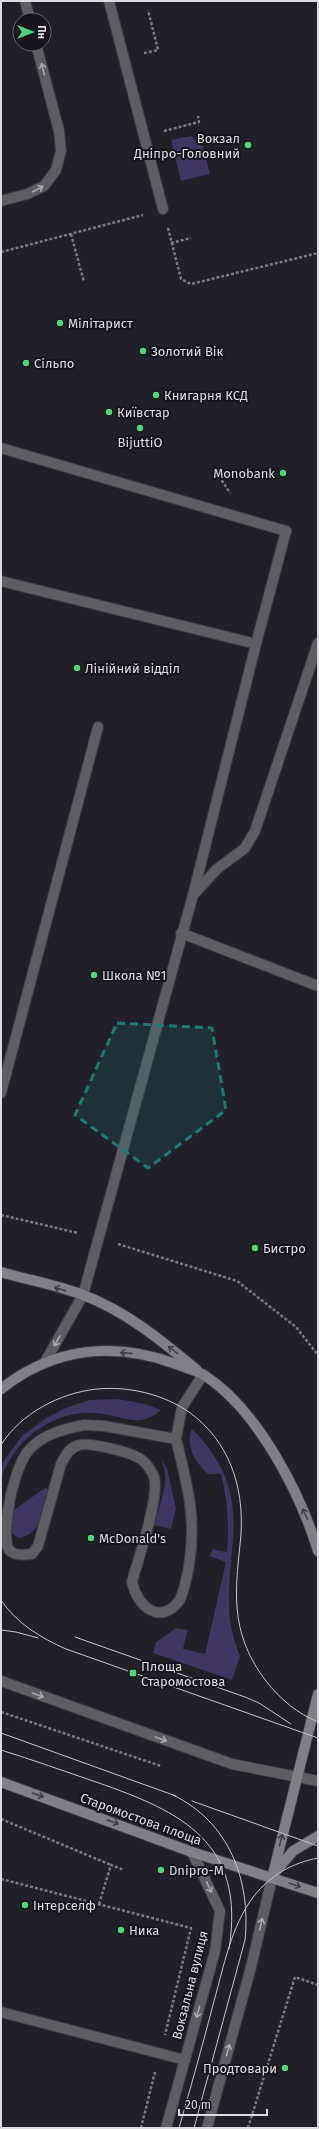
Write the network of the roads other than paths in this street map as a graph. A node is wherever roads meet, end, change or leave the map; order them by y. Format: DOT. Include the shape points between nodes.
graph roads {
  1 [pos="25,1"];
  2 [pos="109,1"];
  3 [pos="28,12"];
  4 [pos="38,52"];
  5 [pos="1,201"];
  6 [pos="163,210"];
  7 [pos="1,448"];
  8 [pos="1,581"];
  9 [pos="318,643"];
  10 [pos="256,644"];
  11 [pos="98,727"];
  12 [pos="193,895"];
  13 [pos="181,933"];
  14 [pos="318,986"];
  15 [pos="1,1093"];
  16 [pos="1,1272"];
  17 [pos="83,1295"];
  18 [pos="45,1362"];
  19 [pos="203,1375"];
  20 [pos="1,1389"];
  21 [pos="176,1439"];
  22 [pos="318,1551"];
  23 [pos="1,1681"];
  24 [pos="318,1694"];
  25 [pos="296,1776"];
  26 [pos="318,1781"];
  27 [pos="1,1782"];
  28 [pos="318,1836"];
  29 [pos="192,1852"];
  30 [pos="272,1878"];
  31 [pos="318,1893"];
  32 [pos="1,2012"];
  33 [pos="185,2060"];
  34 [pos="166,2128"];
  35 [pos="207,2128"];
  1 -- 3 [label="street"];
  2 -- 6 [label="street"];
  5 -- 4 [label="street, one-way" via="28,194 44,186 56,170 61,151 59,131"];
  7 -- 10 [label="street" via="286,531"];
  8 -- 10 [label="street"];
  9 -- 12 [label="street" via="255,831 245,848 216,869"];
  10 -- 12 [label="street"];
  11 -- 15 [label="street"];
  12 -- 13 [label="street"];
  13 -- 14 [label="street"];
  13 -- 17 [label="street"];
  17 -- 16 [label="main road, one-way"];
  17 -- 18 [label="street, one-way"];
  19 -- 17 [label="main road, one-way" via="143,1327"];
  19 -- 18 [label="main road, one-way" via="166,1361 106,1351 73,1354"];
  18 -- 20 [label="main road" via="16,1377"];
  19 -- 21 [label="street" via="182,1407"];
  22 -- 19 [label="main road, one-way" via="310,1524 273,1451 245,1414"];
  21 -- 21 [label="street" via="187,1479 194,1527 189,1566 180,1600 173,1606 156,1612 146,1608 141,1604 133,1588 132,1582 155,1493 154,1477 139,1458 90,1444 78,1445 67,1453 61,1464 38,1546 32,1554 21,1555 9,1550 3,1542 2,1519 12,1482 28,1450 42,1438 84,1425 104,1426"];
  23 -- 25 [label="street, one-way" via="232,1764"];
  24 -- 25 [label="main road"];
  25 -- 26 [label="street"];
  30 -- 25 [label="main road, one-way"];
  27 -- 29 [label="main road, Старомостова площа, one-way"];
  28 -- 30 [label="main road" via="293,1851"];
  29 -- 30 [label="main road, Старомостова площа"];
  29 -- 33 [label="street, Вокзальна вулиця, one-way" via="220,1911 215,1950"];
  30 -- 31 [label="main road, Старомостова площа, one-way"];
  35 -- 30 [label="street, one-way" via="251,1967"];
  32 -- 33 [label="street"];
  33 -- 34 [label="street, Вокзальна вулиця"];
}
